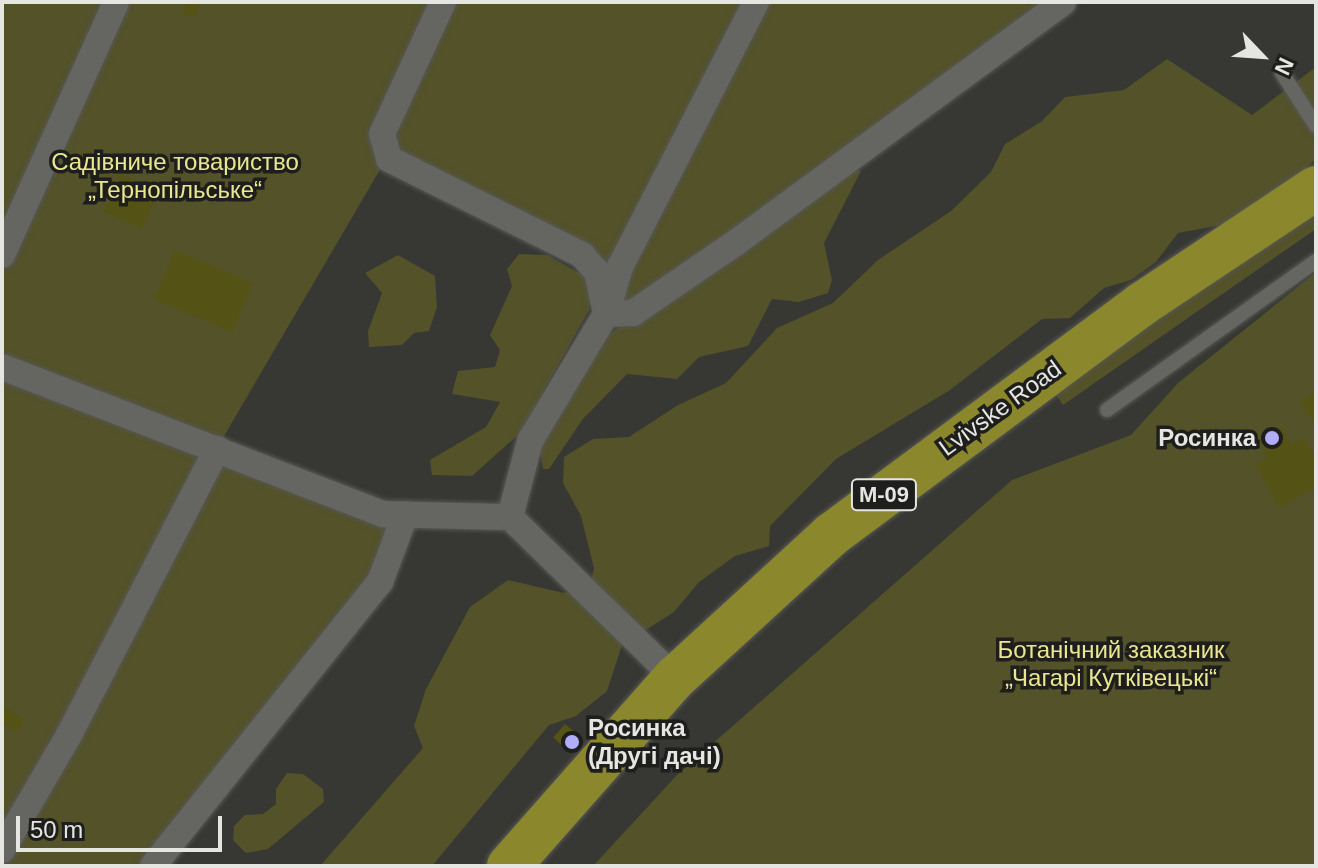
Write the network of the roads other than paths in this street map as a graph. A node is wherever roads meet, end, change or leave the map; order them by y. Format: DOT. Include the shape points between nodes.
graph roads {
  1 [pos="116,2"];
  2 [pos="443,2"];
  3 [pos="756,2"];
  4 [pos="1063,2"];
  5 [pos="1282,73"];
  6 [pos="1316,126"];
  7 [pos="1316,188"];
  8 [pos="2,255"];
  9 [pos="1316,261"];
  10 [pos="606,314"];
  11 [pos="2,367"];
  12 [pos="1107,410"];
  13 [pos="217,449"];
  14 [pos="405,515"];
  15 [pos="510,517"];
  16 [pos="675,678"];
  17 [pos="2,850"];
  18 [pos="153,866"];
  19 [pos="509,866"];
  1 -- 8 [label="street"];
  2 -- 10 [label="street" via="382,134 389,159 582,255 597,272"];
  3 -- 10 [label="street" via="620,267"];
  4 -- 10 [label="street" via="633,313"];
  5 -- 6 [label="lane"];
  7 -- 16 [label="highway, Lvivske Road / М-09" via="1142,304 842,526"];
  9 -- 12 [label="lane"];
  10 -- 15 [label="street" via="530,441"];
  11 -- 13 [label="street"];
  13 -- 14 [label="street" via="383,514"];
  13 -- 17 [label="street" via="70,733"];
  14 -- 15 [label="street"];
  14 -- 18 [label="street" via="380,582"];
  15 -- 16 [label="street"];
  16 -- 19 [label="highway, Lvivske Road / М-09"];
}
